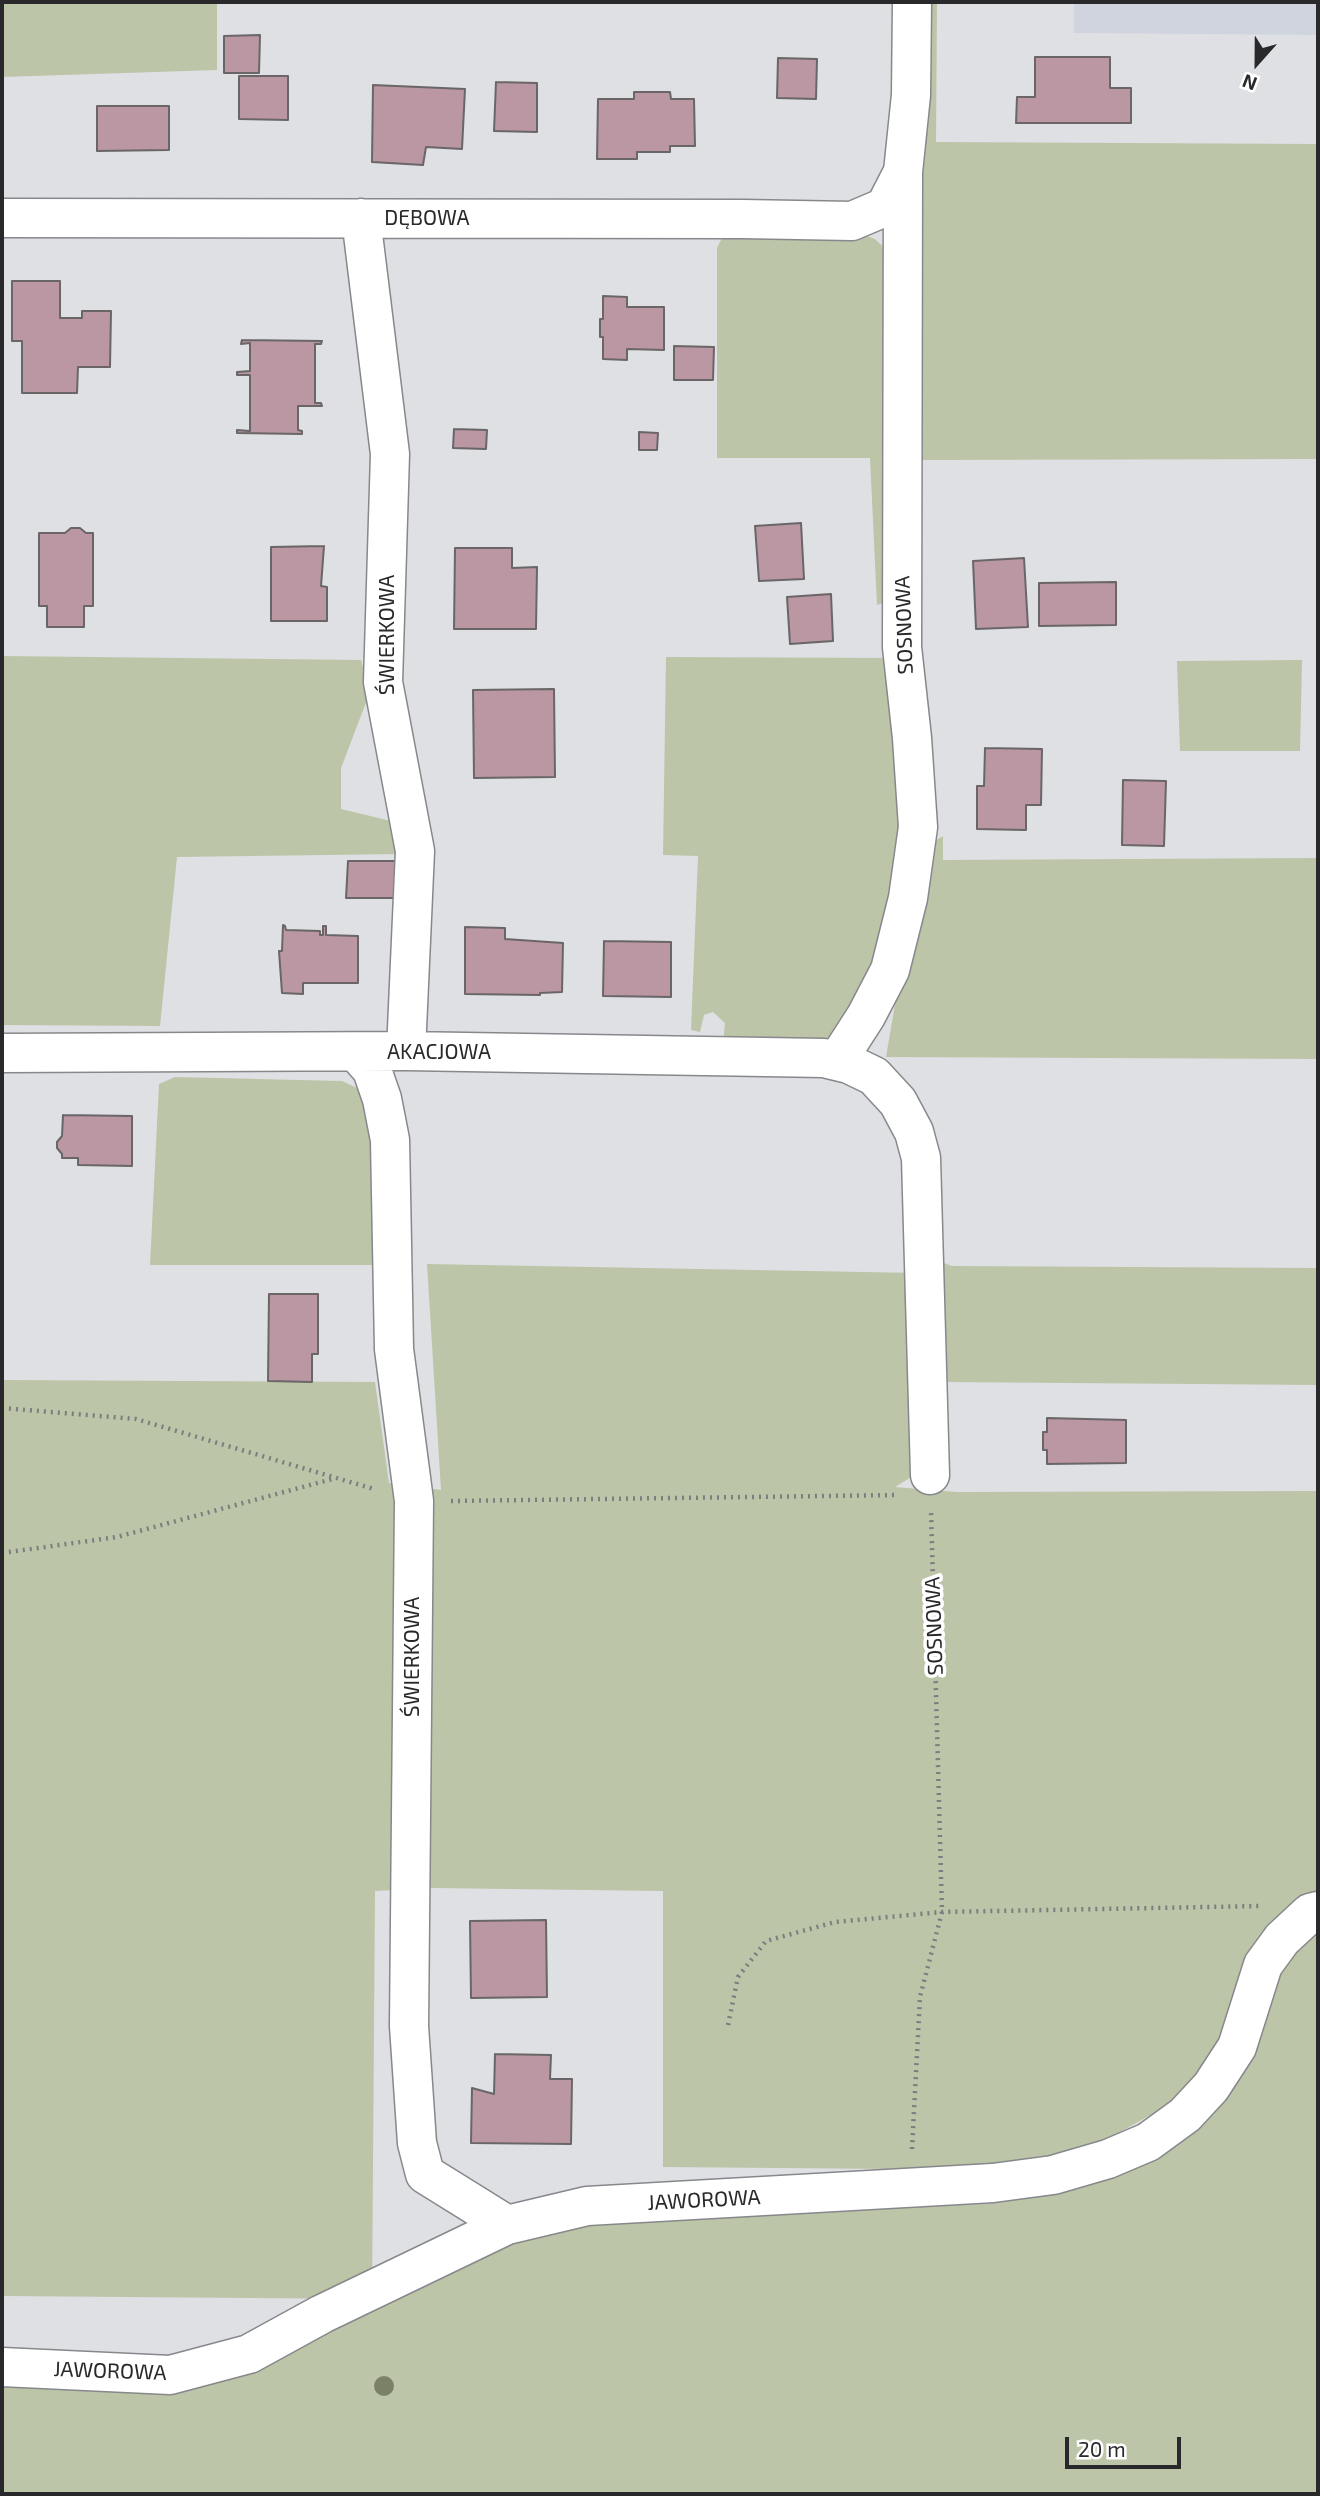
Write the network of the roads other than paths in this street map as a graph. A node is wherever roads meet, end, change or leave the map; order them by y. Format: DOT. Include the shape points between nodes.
graph roads {
  1 [pos="912,2"];
  2 [pos="903,172"];
  3 [pos="2,218"];
  4 [pos="361,218"];
  5 [pos="852,221"];
  6 [pos="406,1051"];
  7 [pos="356,1052"];
  8 [pos="2,1053"];
  9 [pos="838,1061"];
  10 [pos="930,1475"];
  11 [pos="1314,1912"];
  12 [pos="507,2225"];
  13 [pos="2,2367"];
  1 -- 2 [label="street, SOSNOWA" via="911,94"];
  2 -- 5 [label="street, SOSNOWA" via="885,207"];
  2 -- 9 [label="street, SOSNOWA" via="902,647 918,827 908,898 890,970"];
  3 -- 4 [label="street, DĘBOWA"];
  4 -- 5 [label="street, DĘBOWA"];
  4 -- 6 [label="street, ŚWIERKOWA" via="390,454 383,682 415,850"];
  6 -- 7 [label="street, AKACJOWA"];
  6 -- 9 [label="street, AKACJOWA"];
  7 -- 8 [label="street, AKACJOWA"];
  7 -- 12 [label="street, ŚWIERKOWA" via="372,1070 390,1140 394,1349 414,1501 409,2026 417,2143 425,2174"];
  9 -- 10 [label="street, AKACJOWA" via="874,1076 898,1102 921,1158"];
  11 -- 12 [label="street, JAWOROWA" via="1282,1939 1264,1965 1237,2047 1211,2087 1185,2115 1147,2142 1108,2159 1053,2175 993,2183 587,2206"];
  12 -- 13 [label="street, JAWOROWA" via="248,2354 170,2375"];
}
